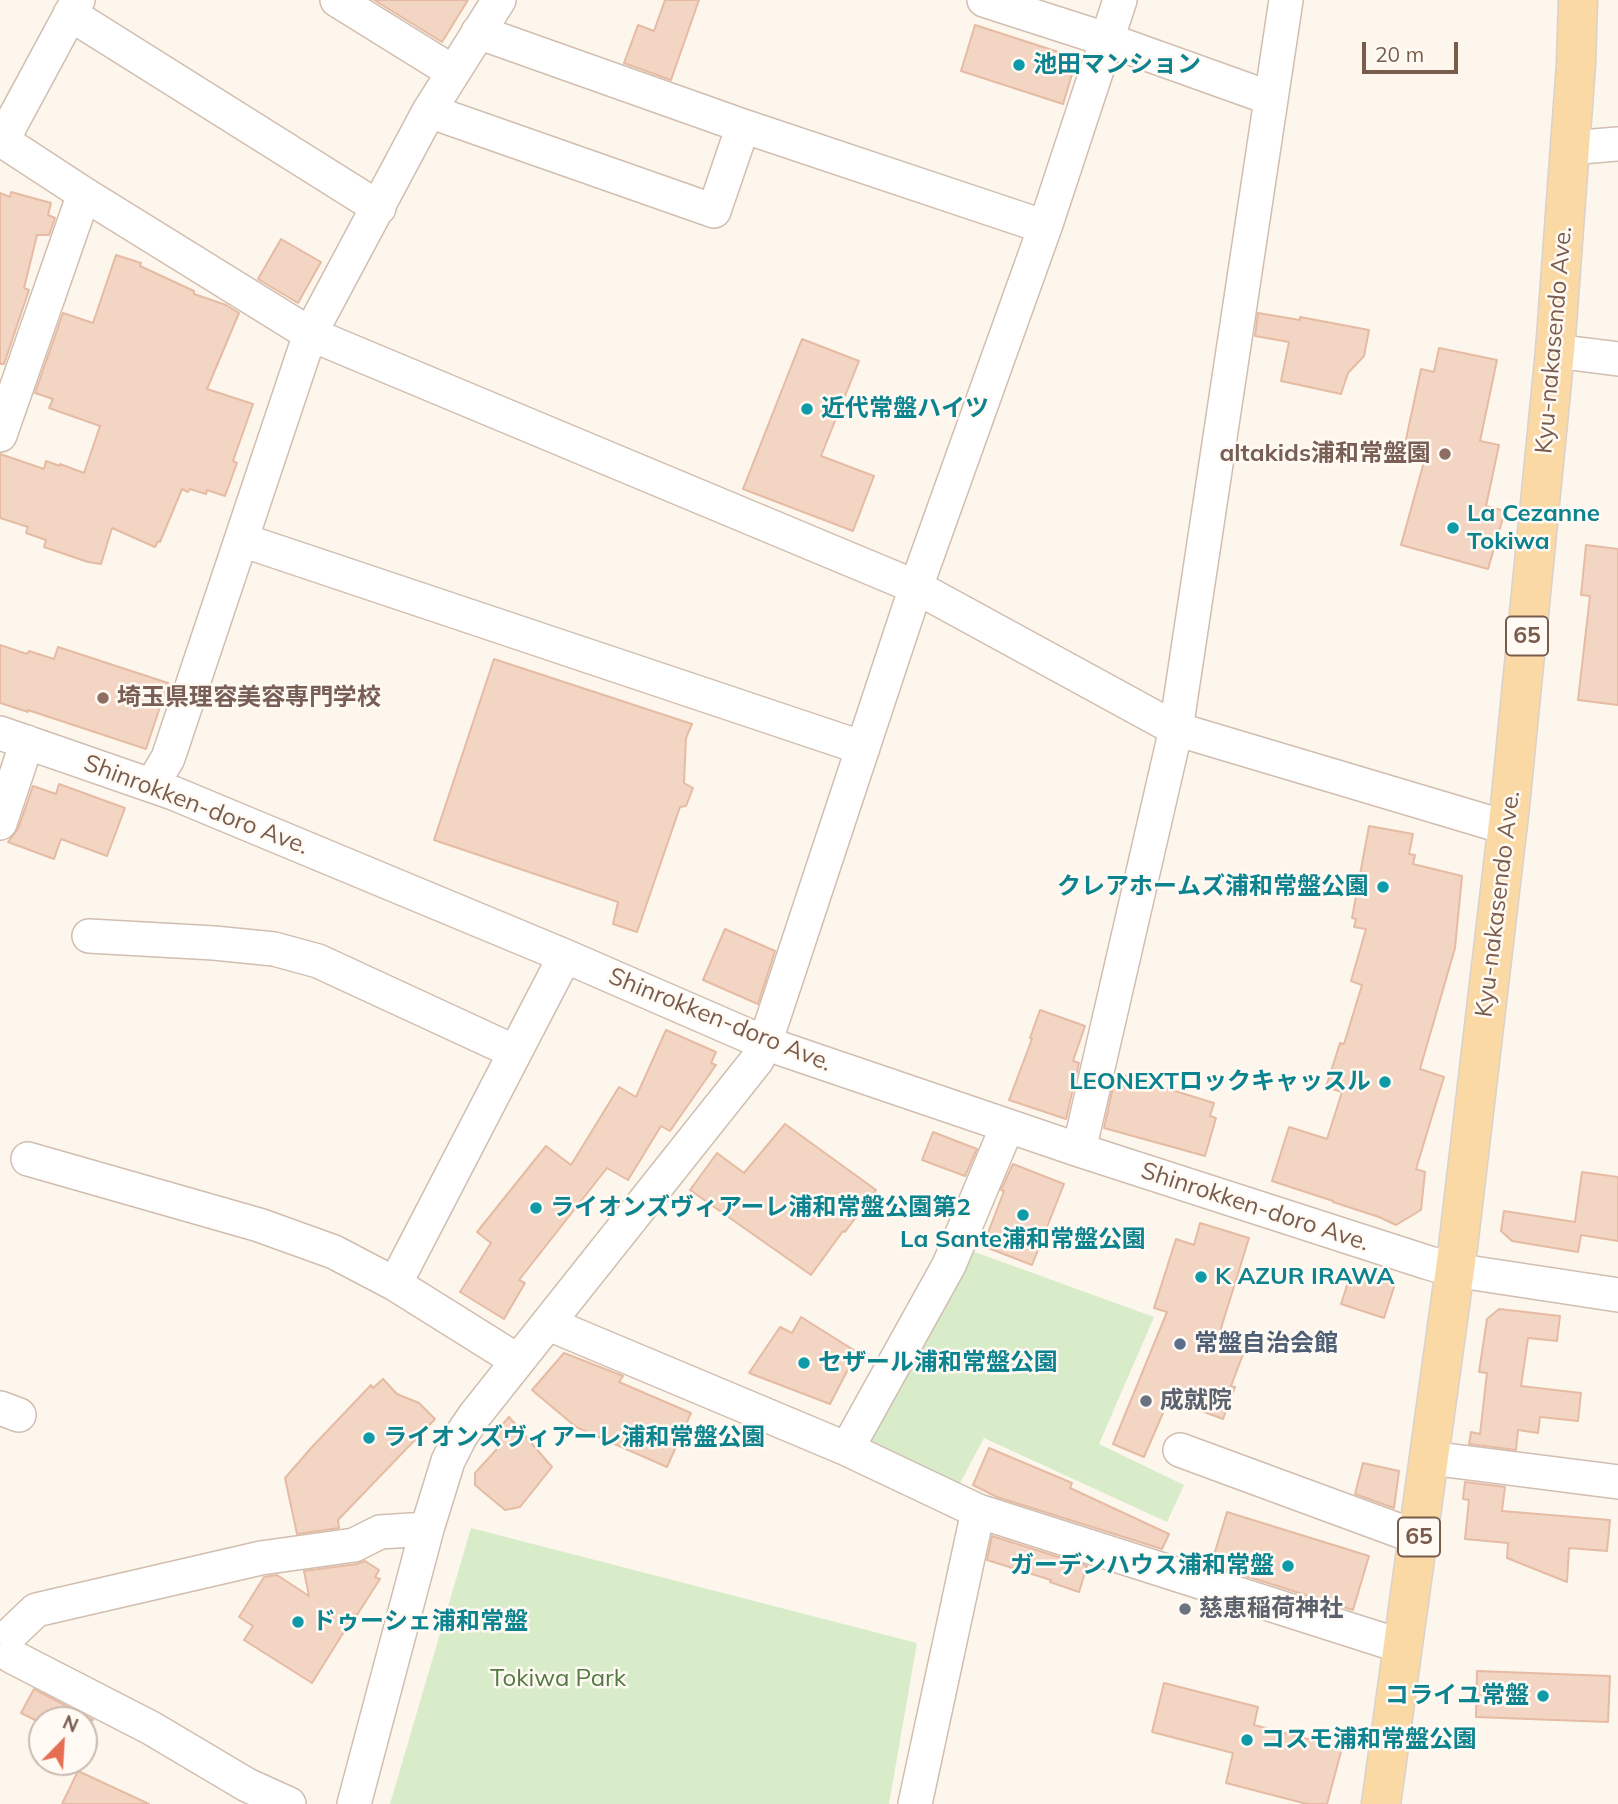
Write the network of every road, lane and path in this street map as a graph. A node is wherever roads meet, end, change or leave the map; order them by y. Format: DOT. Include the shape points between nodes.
graph roads {
  1 [pos="337,0"];
  2 [pos="499,0"];
  3 [pos="984,0"];
  4 [pos="1120,0"];
  5 [pos="1286,0"];
  6 [pos="1578,0"];
  7 [pos="74,7"];
  8 [pos="478,32"];
  9 [pos="1108,40"];
  10 [pos="453,72"];
  11 [pos="1270,98"];
  12 [pos="429,111"];
  13 [pos="743,126"];
  14 [pos="1,140"];
  15 [pos="1618,144"];
  16 [pos="1569,148"];
  17 [pos="84,194"];
  18 [pos="379,208"];
  19 [pos="1045,227"];
  20 [pos="310,334"];
  21 [pos="1555,351"];
  22 [pos="1618,359"];
  23 [pos="0,435"];
  24 [pos="242,540"];
  25 [pos="916,587"];
  26 [pos="1176,729"];
  27 [pos="14,737"];
  28 [pos="863,748"];
  29 [pos="152,785"];
  30 [pos="0,823"];
  31 [pos="1507,828"];
  32 [pos="89,936"];
  33 [pos="565,956"];
  34 [pos="765,1043"];
  35 [pos="515,1052"];
  36 [pos="1007,1127"];
  37 [pos="1079,1150"];
  38 [pos="28,1159"];
  39 [pos="1454,1270"];
  40 [pos="395,1284"];
  41 [pos="1618,1296"];
  42 [pos="549,1324"];
  43 [pos="519,1361"];
  44 [pos="847,1449"];
  45 [pos="1180,1450"];
  46 [pos="1430,1458"];
  47 [pos="1618,1482"];
  48 [pos="978,1511"];
  49 [pos="427,1529"];
  50 [pos="1419,1538"];
  51 [pos="1404,1647"];
  52 [pos="289,1804"];
  53 [pos="354,1804"];
  54 [pos="915,1804"];
  55 [pos="1381,1804"];
  1 -- 10 [label="street"];
  2 -- 8 [label="street"];
  3 -- 9 [label="street"];
  4 -- 9 [label="street"];
  5 -- 11 [label="street"];
  6 -- 16 [label="main road, Kyu-nakasendo Ave. / 65"];
  7 -- 14 [label="street"];
  7 -- 18 [label="street"];
  8 -- 10 [label="street"];
  8 -- 13 [label="street"];
  9 -- 11 [label="street"];
  9 -- 19 [label="street"];
  10 -- 12 [label="street"];
  11 -- 26 [label="street"];
  12 -- 13 [label="street" via="714,211"];
  12 -- 18 [label="street"];
  13 -- 19 [label="street"];
  14 -- 17 [label="street"];
  15 -- 16 [label="street"];
  16 -- 21 [label="main road, Kyu-nakasendo Ave. / 65"];
  17 -- 20 [label="street"];
  17 -- 23 [label="street"];
  18 -- 20 [label="street"];
  19 -- 25 [label="street"];
  20 -- 24 [label="street"];
  20 -- 25 [label="street"];
  21 -- 22 [label="street"];
  21 -- 31 [label="main road, Kyu-nakasendo Ave. / 65"];
  24 -- 28 [label="street"];
  24 -- 29 [label="street" via="168,758"];
  25 -- 26 [label="street"];
  25 -- 28 [label="street"];
  26 -- 31 [label="street"];
  26 -- 37 [label="street"];
  27 -- 29 [label="street, Shinrokken-doro Ave."];
  27 -- 30 [label="street"];
  28 -- 34 [label="street"];
  29 -- 33 [label="street, Shinrokken-doro Ave."];
  31 -- 39 [label="main road, Kyu-nakasendo Ave. / 65"];
  32 -- 35 [label="street" via="274,949 318,961"];
  33 -- 34 [label="street, Shinrokken-doro Ave."];
  33 -- 35 [label="street"];
  34 -- 36 [label="street, Shinrokken-doro Ave."];
  34 -- 42 [label="street" via="757,1060"];
  35 -- 40 [label="street"];
  36 -- 37 [label="street, Shinrokken-doro Ave."];
  36 -- 44 [label="street" via="950,1265"];
  37 -- 39 [label="street, Shinrokken-doro Ave."];
  38 -- 40 [label="street" via="259,1225 334,1252"];
  39 -- 41 [label="street, Shinrokken-doro Ave."];
  39 -- 46 [label="main road, Kyu-nakasendo Ave. / 65"];
  40 -- 43 [label="street"];
  42 -- 43 [label="street"];
  42 -- 44 [label="street"];
  43 -- 49 [label="street" via="460,1437"];
  44 -- 48 [label="street"];
  45 -- 50 [label="street"];
  46 -- 47 [label="street"];
  46 -- 50 [label="main road, Kyu-nakasendo Ave. / 65"];
  48 -- 51 [label="street"];
  48 -- 54 [label="street"];
  49 -- 52 [label="street" via="380,1532 354,1545 261,1558 36,1610 12,1644 247,1785"];
  49 -- 53 [label="street"];
  50 -- 51 [label="main road, Kyu-nakasendo Ave. / 65"];
  51 -- 55 [label="main road, Kyu-nakasendo Ave. / 65"];
}
